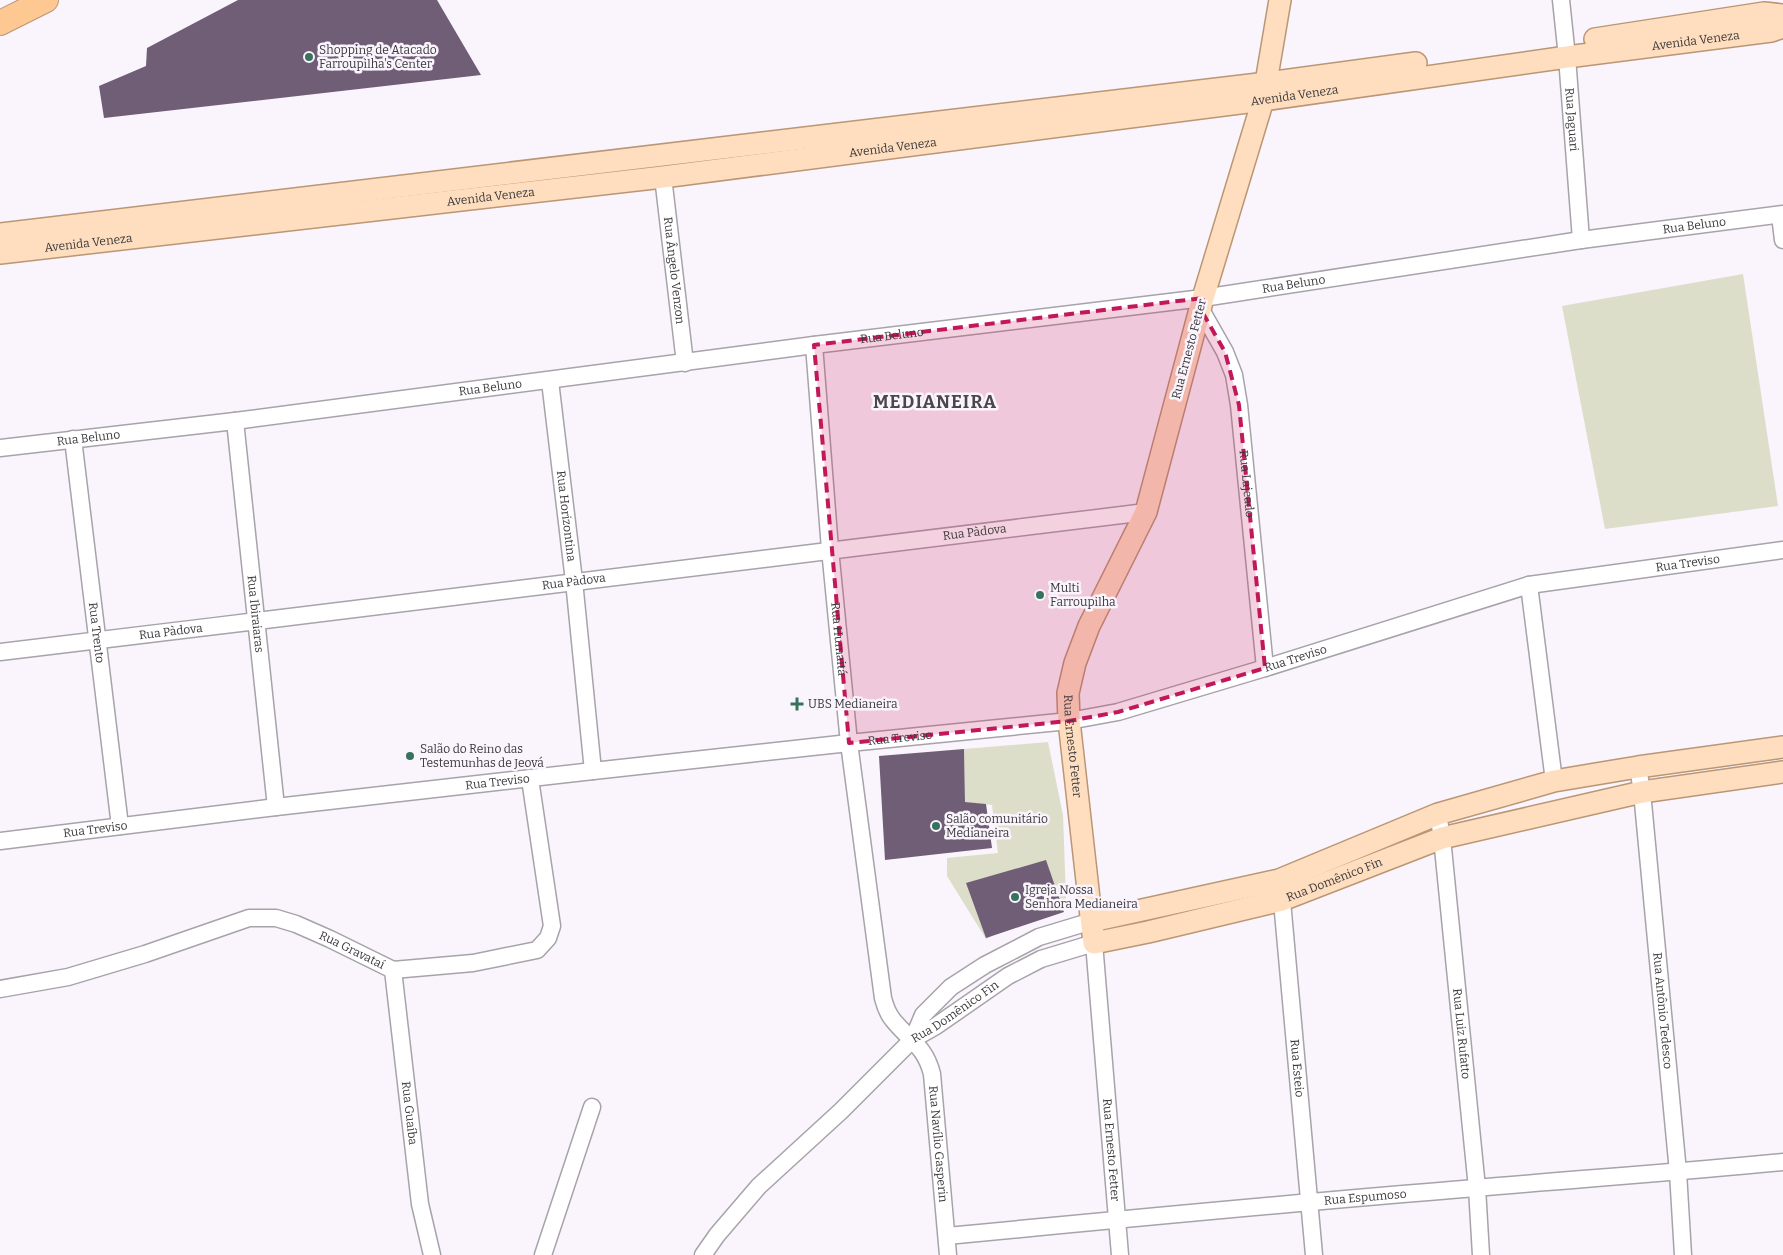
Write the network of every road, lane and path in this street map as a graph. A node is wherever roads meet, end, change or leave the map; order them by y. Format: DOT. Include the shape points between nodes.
graph roads {
  1 [pos="46,0"];
  2 [pos="1280,0"];
  3 [pos="1561,0"];
  4 [pos="1783,15"];
  5 [pos="0,23"];
  6 [pos="1783,27"];
  7 [pos="1566,50"];
  8 [pos="1265,92"];
  9 [pos="663,176"];
  10 [pos="563,178"];
  11 [pos="1781,214"];
  12 [pos="137,228"];
  13 [pos="0,234"];
  14 [pos="1581,240"];
  15 [pos="1783,240"];
  16 [pos="0,253"];
  17 [pos="1201,303"];
  18 [pos="814,345"];
  19 [pos="684,363"];
  20 [pos="550,381"];
  21 [pos="235,421"];
  22 [pos="73,439"];
  23 [pos="0,448"];
  24 [pos="1146,512"];
  25 [pos="830,548"];
  26 [pos="1783,550"];
  27 [pos="574,581"];
  28 [pos="1529,585"];
  29 [pos="257,622"];
  30 [pos="97,640"];
  31 [pos="0,652"];
  32 [pos="1265,668"];
  33 [pos="1069,721"];
  34 [pos="849,743"];
  35 [pos="1783,747"];
  36 [pos="1638,767"];
  37 [pos="593,771"];
  38 [pos="1783,772"];
  39 [pos="530,779"];
  40 [pos="1554,781"];
  41 [pos="1642,792"];
  42 [pos="276,807"];
  43 [pos="1438,814"];
  44 [pos="120,826"];
  45 [pos="1442,838"];
  46 [pos="0,841"];
  47 [pos="1281,890"];
  48 [pos="1092,921"];
  49 [pos="1094,943"];
  50 [pos="393,970"];
  51 [pos="0,990"];
  52 [pos="913,1039"];
  53 [pos="592,1107"];
  54 [pos="1783,1162"];
  55 [pos="1678,1172"];
  56 [pos="1476,1188"];
  57 [pos="1310,1202"];
  58 [pos="1117,1220"];
  59 [pos="947,1236"];
  60 [pos="542,1254"];
  61 [pos="432,1255"];
  62 [pos="703,1255"];
  63 [pos="948,1255"];
  64 [pos="1120,1255"];
  65 [pos="1314,1255"];
  66 [pos="1481,1255"];
  67 [pos="1683,1255"];
  1 -- 5 [label="highway"];
  2 -- 8 [label="main road, Rua Ernesto Fetter"];
  3 -- 7 [label="street, Rua Jaguari"];
  4 -- 7 [label="main road, Avenida Veneza" via="1764,13"];
  6 -- 7 [label="main road, Avenida Veneza" via="1771,31"];
  7 -- 8 [label="main road, Avenida Veneza"];
  7 -- 14 [label="street, Rua Jaguari"];
  8 -- 9 [label="main road, Avenida Veneza"];
  8 -- 10 [label="main road, Avenida Veneza"];
  8 -- 17 [label="main road, Rua Ernesto Fetter"];
  9 -- 10 [label="main road, Avenida Veneza"];
  9 -- 19 [label="street, Rua Ângelo Venzon"];
  10 -- 12 [label="main road, Avenida Veneza"];
  11 -- 14 [label="street, Rua Beluno"];
  11 -- 15 [label="street"];
  12 -- 13 [label="main road, Avenida Veneza"];
  12 -- 16 [label="main road, Avenida Veneza"];
  14 -- 17 [label="street, Rua Beluno"];
  17 -- 18 [label="street, Rua Beluno"];
  17 -- 24 [label="main road, Rua Ernesto Fetter"];
  17 -- 32 [label="street, Rua Lajeado" via="1235,382"];
  18 -- 19 [label="street, Rua Beluno"];
  18 -- 25 [label="street, Rua Humaitá"];
  19 -- 20 [label="street, Rua Beluno"];
  20 -- 21 [label="street, Rua Beluno"];
  20 -- 27 [label="street, Rua Horizontina"];
  21 -- 22 [label="street, Rua Beluno"];
  21 -- 29 [label="street, Rua Ibiraiaras"];
  22 -- 23 [label="street, Rua Beluno"];
  22 -- 30 [label="street, Rua Trento"];
  24 -- 25 [label="street, Rua Pàdova"];
  24 -- 33 [label="main road, Rua Ernesto Fetter" via="1089,626 1075,663 1068,693"];
  25 -- 27 [label="street, Rua Pàdova"];
  25 -- 34 [label="street, Rua Humaitá"];
  26 -- 28 [label="street, Rua Treviso"];
  27 -- 29 [label="street, Rua Pàdova"];
  27 -- 37 [label="street, Rua Horizontina"];
  28 -- 32 [label="street, Rua Treviso"];
  28 -- 40 [label="street"];
  29 -- 30 [label="street, Rua Pàdova"];
  29 -- 42 [label="street, Rua Ibiraiaras"];
  30 -- 31 [label="street, Rua Pàdova"];
  30 -- 44 [label="street, Rua Trento"];
  32 -- 33 [label="street, Rua Treviso" via="1118,712"];
  33 -- 34 [label="street, Rua Treviso"];
  33 -- 48 [label="main road, Rua Ernesto Fetter"];
  34 -- 37 [label="street, Rua Treviso"];
  34 -- 52 [label="street, Rua Humaitá" via="883,998 892,1020"];
  35 -- 36 [label="main road, Rua Domênico Fin"];
  36 -- 40 [label="main road, Rua Domênico Fin"];
  36 -- 41 [label="street, Rua Antônio Tedesco"];
  37 -- 39 [label="street, Rua Treviso"];
  38 -- 41 [label="main road, Rua Domênico Fin"];
  39 -- 42 [label="street, Rua Treviso"];
  39 -- 50 [label="street, Rua Gravataí" via="552,926 548,938 537,950 473,963"];
  40 -- 43 [label="main road, Rua Domênico Fin"];
  41 -- 45 [label="main road, Rua Domênico Fin"];
  41 -- 55 [label="street, Rua Antônio Tedesco"];
  42 -- 44 [label="street, Rua Treviso"];
  43 -- 45 [label="street, Rua Luiz Rufatto"];
  43 -- 47 [label="main road, Rua Domênico Fin"];
  44 -- 46 [label="street, Rua Treviso"];
  45 -- 47 [label="main road, Rua Domênico Fin"];
  45 -- 56 [label="street, Rua Luiz Rufatto"];
  47 -- 48 [label="main road, Rua Domênico Fin"];
  47 -- 49 [label="main road, Rua Domênico Fin" via="1148,932"];
  47 -- 57 [label="street, Rua Esteio"];
  48 -- 49 [label="main road, Rua Ernesto Fetter"];
  48 -- 52 [label="street, Rua Domênico Fin" via="1040,937 951,987 923,1016"];
  49 -- 52 [label="street, Rua Domênico Fin" via="1041,959 1008,976"];
  49 -- 58 [label="street, Rua Ernesto Fetter"];
  50 -- 51 [label="street, Rua Gravataí" via="296,924 276,918 249,918 68,977"];
  50 -- 61 [label="street, Rua Guaíba" via="420,1204"];
  52 -- 59 [label="street, Rua Navílio Gasperin" via="930,1064 932,1074"];
  52 -- 62 [label="street" via="759,1186 716,1234"];
  53 -- 60 [label="street"];
  54 -- 55 [label="street, Rua Espumoso"];
  55 -- 56 [label="street, Rua Espumoso"];
  55 -- 67 [label="street, Rua Antônio Tedesco"];
  56 -- 57 [label="street, Rua Espumoso"];
  56 -- 66 [label="street, Rua Luiz Rufatto"];
  57 -- 58 [label="street, Rua Espumoso"];
  57 -- 65 [label="street, Rua Esteio"];
  58 -- 59 [label="street, Rua Espumoso"];
  58 -- 64 [label="street, Rua Ernesto Fetter"];
  59 -- 63 [label="street, Rua Navílio Gasperin"];
}
